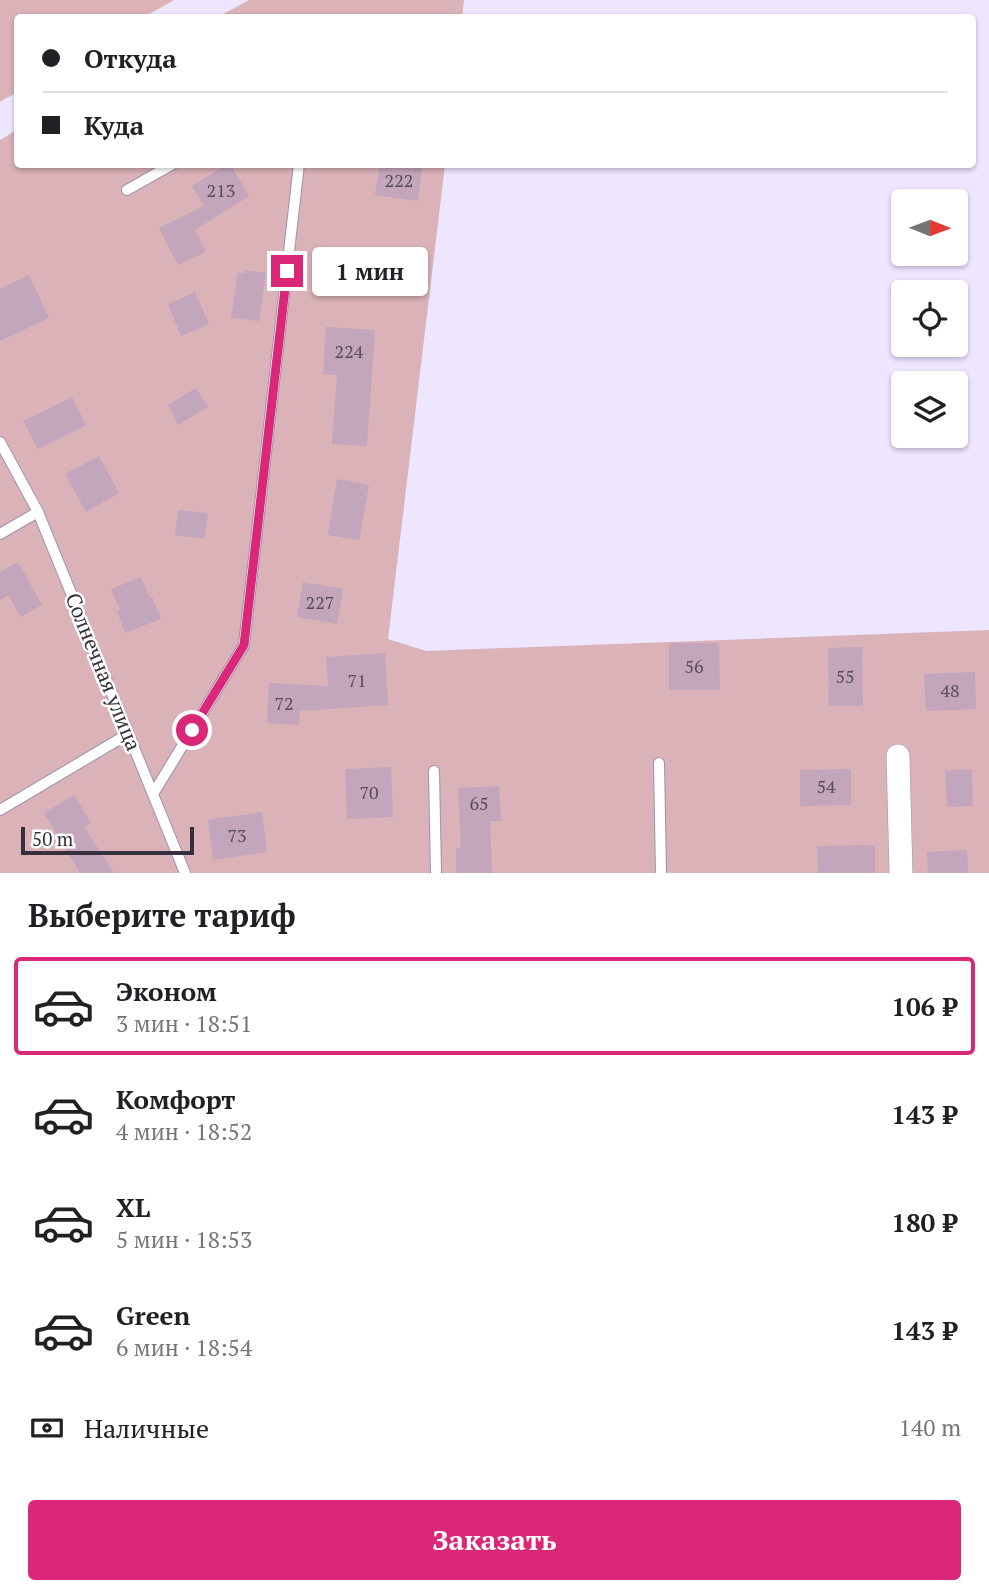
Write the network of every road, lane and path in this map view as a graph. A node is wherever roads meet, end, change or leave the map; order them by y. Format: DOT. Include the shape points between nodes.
graph roads {
  1 [pos="166,168"];
  2 [pos="299,168"];
  3 [pos="127,190"];
  4 [pos="0,442"];
  5 [pos="38,512"];
  6 [pos="0,534"];
  7 [pos="128,734"];
  8 [pos="898,756"];
  9 [pos="659,763"];
  10 [pos="434,771"];
  11 [pos="153,794"];
  12 [pos="0,810"];
  13 [pos="185,873"];
  14 [pos="436,873"];
  15 [pos="661,873"];
  16 [pos="901,873"];
  1 -- 3 [label="lane"];
  2 -- 11 [label="lane" via="244,645"];
  4 -- 5 [label="lane, Солнечная улица"];
  5 -- 6 [label="lane"];
  5 -- 7 [label="lane, Солнечная улица"];
  7 -- 11 [label="lane, Солнечная улица"];
  7 -- 12 [label="lane"];
  8 -- 16 [label="street"];
  9 -- 15 [label="lane"];
  10 -- 14 [label="lane"];
  11 -- 13 [label="lane, Солнечная улица"];
}
